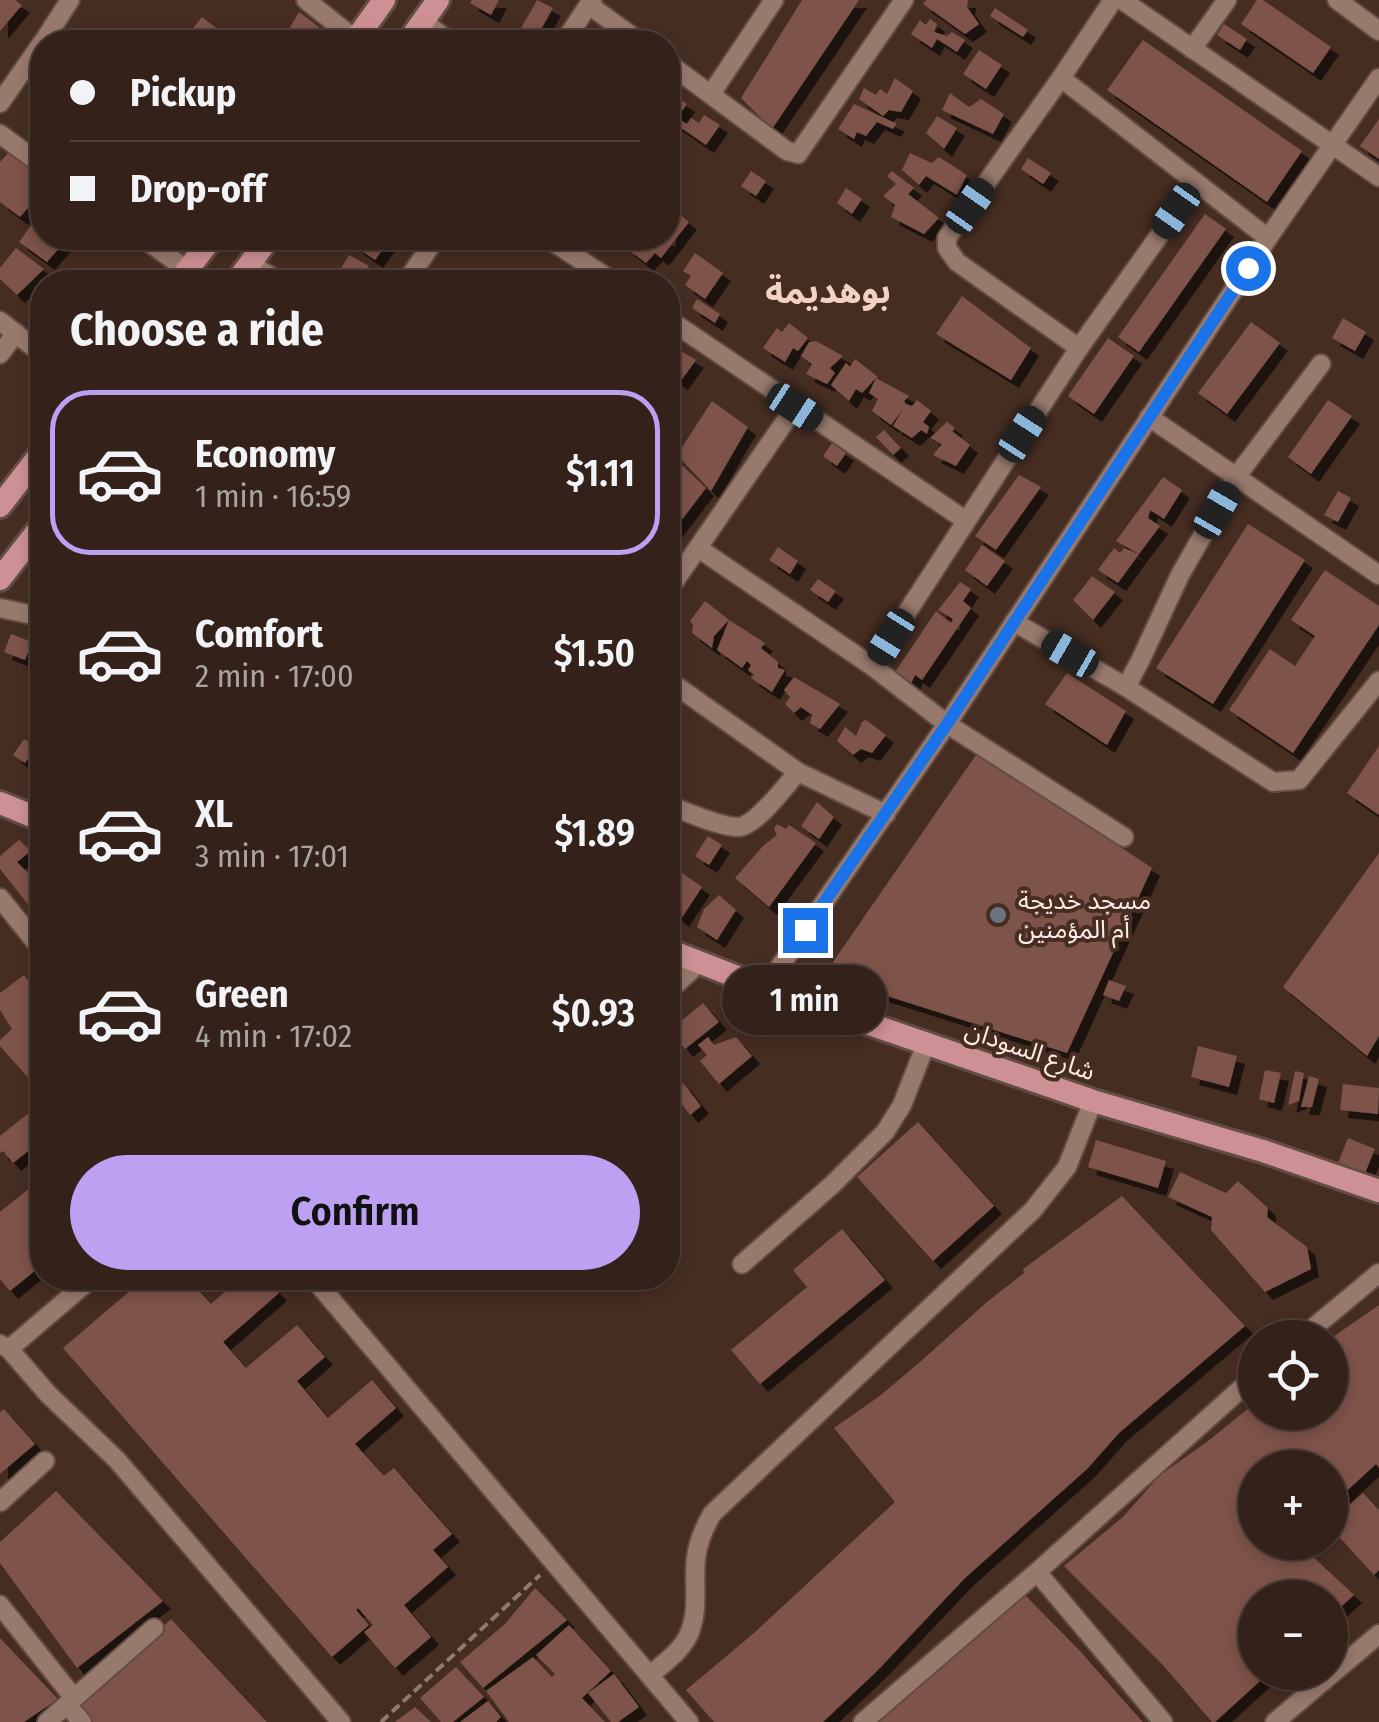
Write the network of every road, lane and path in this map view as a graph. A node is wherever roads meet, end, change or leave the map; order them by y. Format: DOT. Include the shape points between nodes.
graph roads {
  1 [pos="70,0"];
  2 [pos="306,0"];
  3 [pos="384,0"];
  4 [pos="438,0"];
  5 [pos="774,0"];
  6 [pos="904,0"];
  7 [pos="1113,0"];
  8 [pos="1122,0"];
  9 [pos="1227,0"];
  10 [pos="1337,0"];
  11 [pos="591,3"];
  12 [pos="423,21"];
  13 [pos="51,30"];
  14 [pos="342,30"];
  15 [pos="363,30"];
  16 [pos="417,30"];
  17 [pos="435,30"];
  18 [pos="572,30"];
  19 [pos="625,30"];
  20 [pos="1379,31"];
  21 [pos="1192,49"];
  22 [pos="30,61"];
  23 [pos="680,71"];
  24 [pos="1061,78"];
  25 [pos="1379,78"];
  26 [pos="711,94"];
  27 [pos="0,103"];
  28 [pos="0,134"];
  29 [pos="1334,145"];
  30 [pos="30,156"];
  31 [pos="1379,177"];
  32 [pos="1196,184"];
  33 [pos="1268,238"];
  34 [pos="156,250"];
  35 [pos="203,250"];
  36 [pos="260,250"];
  37 [pos="565,250"];
  38 [pos="250,263"];
  39 [pos="176,270"];
  40 [pos="187,270"];
  41 [pos="245,270"];
  42 [pos="261,270"];
  43 [pos="595,270"];
  44 [pos="0,321"];
  45 [pos="680,327"];
  46 [pos="16,333"];
  47 [pos="30,344"];
  48 [pos="1078,348"];
  49 [pos="0,354"];
  50 [pos="1321,364"];
  51 [pos="795,407"];
  52 [pos="1150,417"];
  53 [pos="30,467"];
  54 [pos="1236,477"];
  55 [pos="0,506"];
  56 [pos="966,520"];
  57 [pos="30,541"];
  58 [pos="698,548"];
  59 [pos="680,574"];
  60 [pos="1379,575"];
  61 [pos="0,579"];
  62 [pos="0,608"];
  63 [pos="30,614"];
  64 [pos="1014,622"];
  65 [pos="872,666"];
  66 [pos="1379,682"];
  67 [pos="1126,687"];
  68 [pos="680,688"];
  69 [pos="947,724"];
  70 [pos="798,772"];
  71 [pos="1,806"];
  72 [pos="680,809"];
  73 [pos="886,814"];
  74 [pos="30,816"];
  75 [pos="1124,837"];
  76 [pos="0,898"];
  77 [pos="30,935"];
  78 [pos="680,954"];
  79 [pos="700,962"];
  80 [pos="680,981"];
  81 [pos="765,988"];
  82 [pos="926,1044"];
  83 [pos="1093,1101"];
  84 [pos="1379,1190"];
  85 [pos="742,1264"];
  86 [pos="1379,1273"];
  87 [pos="77,1290"];
  88 [pos="322,1290"];
  89 [pos="1323,1320"];
  90 [pos="5,1346"];
  91 [pos="1238,1391"];
  92 [pos="45,1462"];
  93 [pos="0,1502"];
  94 [pos="554,1562"];
  95 [pos="1037,1572"];
  96 [pos="0,1605"];
  97 [pos="154,1628"];
  98 [pos="1379,1634"];
  99 [pos="650,1675"];
  100 [pos="71,1701"];
  101 [pos="47,1722"];
  102 [pos="82,1722"];
  103 [pos="341,1722"];
  104 [pos="381,1722"];
  105 [pos="688,1722"];
  106 [pos="863,1722"];
  107 [pos="1163,1722"];
  108 [pos="1275,1722"];
  1 -- 13 [label="street"];
  2 -- 14 [label="street"];
  3 -- 15 [label="main road"];
  4 -- 12 [label="main road"];
  5 -- 26 [label="street"];
  6 -- 26 [label="street" via="798,154"];
  7 -- 24 [label="street"];
  8 -- 21 [label="street"];
  9 -- 21 [label="street"];
  10 -- 20 [label="street"];
  11 -- 18 [label="street"];
  11 -- 19 [label="street"];
  12 -- 16 [label="main road"];
  12 -- 17 [label="street"];
  21 -- 29 [label="street"];
  22 -- 27 [label="street"];
  23 -- 26 [label="street"];
  24 -- 32 [label="street"];
  24 -- 48 [label="street" via="947,238 947,248 957,262"];
  25 -- 29 [label="street"];
  28 -- 30 [label="street"];
  29 -- 31 [label="street"];
  29 -- 33 [label="street"];
  32 -- 33 [label="street"];
  32 -- 48 [label="street"];
  33 -- 52 [label="street"];
  34 -- 39 [label="street"];
  35 -- 40 [label="main road"];
  36 -- 38 [label="main road"];
  37 -- 43 [label="street"];
  38 -- 41 [label="main road"];
  38 -- 42 [label="street"];
  44 -- 46 [label="street"];
  45 -- 51 [label="street"];
  46 -- 47 [label="street"];
  46 -- 49 [label="street"];
  48 -- 56 [label="street"];
  50 -- 54 [label="street"];
  51 -- 56 [label="street"];
  51 -- 58 [label="street"];
  52 -- 54 [label="street"];
  52 -- 64 [label="street"];
  53 -- 55 [label="main road"];
  54 -- 60 [label="street"];
  54 -- 67 [label="street"];
  56 -- 65 [label="street"];
  57 -- 61 [label="main road"];
  58 -- 59 [label="street"];
  58 -- 65 [label="street"];
  62 -- 63 [label="street"];
  64 -- 67 [label="street"];
  64 -- 69 [label="street"];
  65 -- 69 [label="street"];
  66 -- 67 [label="street" via="1299,780 1286,782 1273,782"];
  68 -- 70 [label="street"];
  69 -- 73 [label="street"];
  69 -- 75 [label="street"];
  70 -- 72 [label="street" via="742,827"];
  70 -- 73 [label="street"];
  71 -- 74 [label="main road"];
  73 -- 81 [label="street"];
  76 -- 77 [label="street"];
  78 -- 79 [label="main road, شارع السودان"];
  79 -- 80 [label="street"];
  79 -- 81 [label="main road, شارع السودان"];
  81 -- 82 [label="main road, شارع السودان"];
  82 -- 83 [label="main road, شارع السودان"];
  82 -- 85 [label="street" via="885,1132"];
  83 -- 84 [label="main road, شارع السودان"];
  83 -- 99 [label="street" via="1067,1167 1032,1210 712,1514 696,1560 688,1638"];
  86 -- 89 [label="street"];
  87 -- 90 [label="street"];
  88 -- 94 [label="street"];
  90 -- 103 [label="street" via="117,1460"];
  91 -- 95 [label="street"];
  92 -- 93 [label="street"];
  94 -- 99 [label="street"];
  94 -- 104 [label="path"];
  95 -- 106 [label="street"];
  95 -- 107 [label="street"];
  96 -- 100 [label="street"];
  97 -- 100 [label="street"];
  98 -- 108 [label="street"];
  99 -- 105 [label="street"];
  100 -- 101 [label="street"];
  100 -- 102 [label="street"];
}
